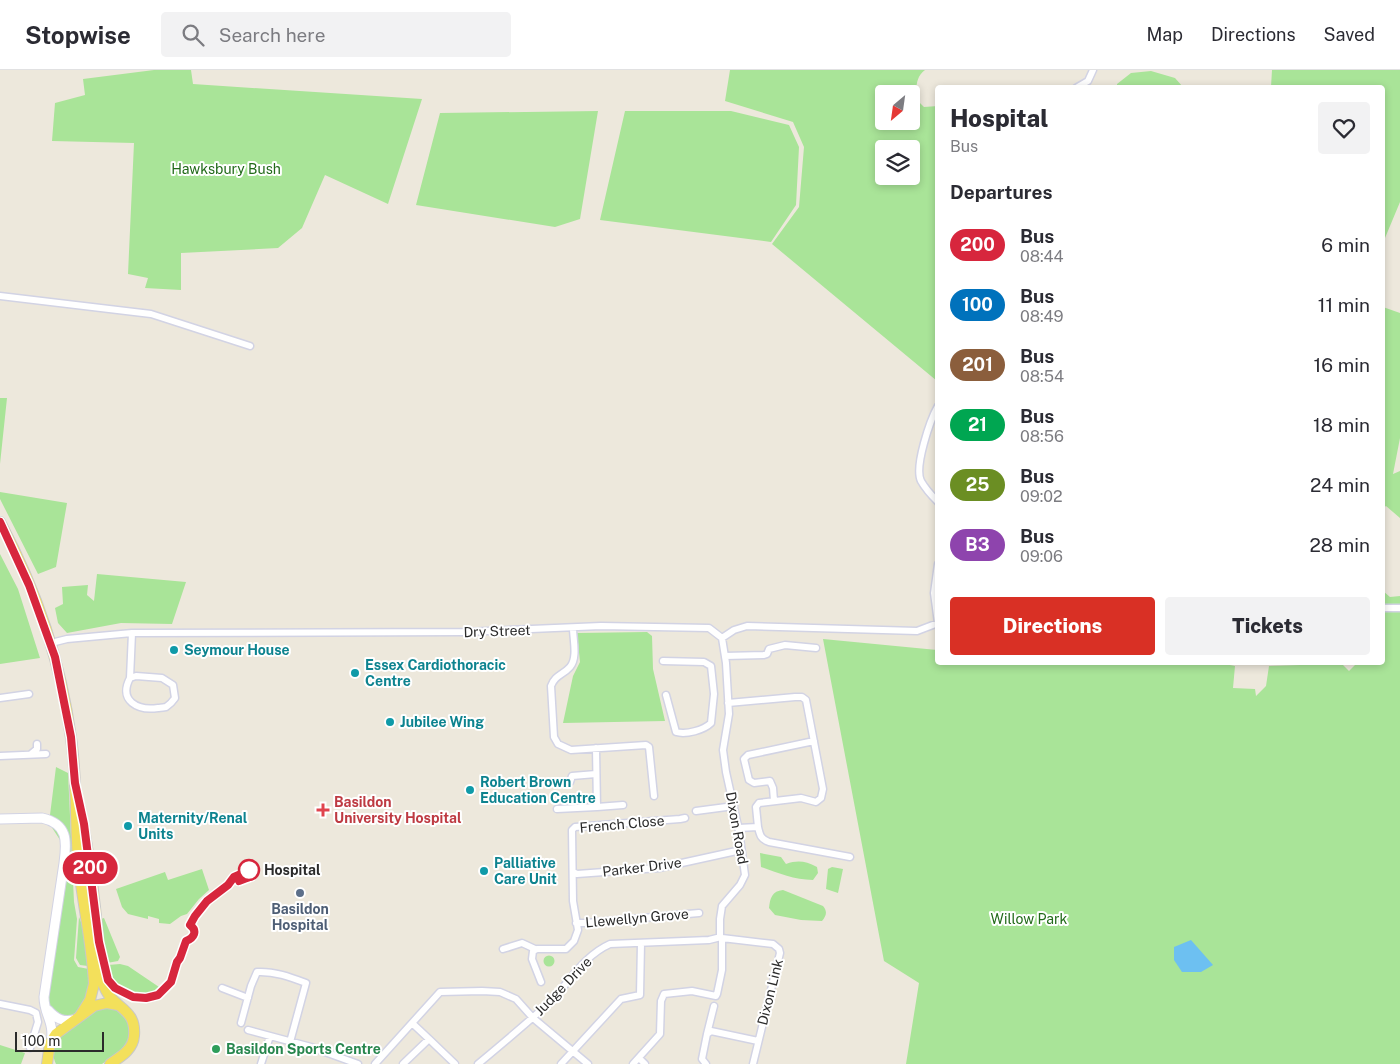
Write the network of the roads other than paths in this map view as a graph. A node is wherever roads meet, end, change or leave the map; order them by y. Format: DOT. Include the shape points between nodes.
graph roads {
  1 [pos="1093,70"];
  2 [pos="1081,85"];
  3 [pos="0,296"];
  4 [pos="250,346"];
  5 [pos="935,411"];
  6 [pos="935,498"];
  7 [pos="0,522"];
  8 [pos="935,586"];
  9 [pos="935,601"];
  10 [pos="1385,608"];
  11 [pos="1400,608"];
  12 [pos="935,624"];
  13 [pos="573,628"];
  14 [pos="132,633"];
  15 [pos="722,638"];
  16 [pos="51,643"];
  17 [pos="816,648"];
  18 [pos="725,656"];
  19 [pos="663,661"];
  20 [pos="130,678"];
  21 [pos="714,683"];
  22 [pos="727,683"];
  23 [pos="29,694"];
  24 [pos="666,695"];
  25 [pos="0,698"];
  26 [pos="728,703"];
  27 [pos="814,741"];
  28 [pos="37,744"];
  29 [pos="596,748"];
  30 [pos="31,754"];
  31 [pos="46,754"];
  32 [pos="0,756"];
  33 [pos="596,774"];
  34 [pos="570,782"];
  35 [pos="75,783"];
  36 [pos="654,796"];
  37 [pos="774,801"];
  38 [pos="623,805"];
  39 [pos="734,806"];
  40 [pos="597,807"];
  41 [pos="557,809"];
  42 [pos="696,811"];
  43 [pos="685,818"];
  44 [pos="0,819"];
  45 [pos="758,827"];
  46 [pos="738,828"];
  47 [pos="741,850"];
  48 [pos="850,857"];
  49 [pos="572,872"];
  50 [pos="699,913"];
  51 [pos="576,923"];
  52 [pos="722,938"];
  53 [pos="641,943"];
  54 [pos="503,949"];
  55 [pos="535,949"];
  56 [pos="541,982"];
  57 [pos="222,988"];
  58 [pos="248,998"];
  59 [pos="0,1004"];
  60 [pos="119,1005"];
  61 [pos="45,1006"];
  62 [pos="714,1006"];
  63 [pos="78,1017"];
  64 [pos="533,1018"];
  65 [pos="241,1023"];
  66 [pos="412,1023"];
  67 [pos="248,1030"];
  68 [pos="707,1034"];
  69 [pos="270,1036"];
  70 [pos="429,1039"];
  71 [pos="758,1041"];
  72 [pos="290,1042"];
  73 [pos="50,1043"];
  74 [pos="30,1048"];
  75 [pos="574,1052"];
  76 [pos="639,1058"];
  77 [pos="49,1061"];
  78 [pos="110,1064"];
  79 [pos="261,1064"];
  80 [pos="358,1064"];
  81 [pos="375,1064"];
  82 [pos="403,1064"];
  83 [pos="456,1064"];
  84 [pos="478,1064"];
  85 [pos="561,1064"];
  86 [pos="588,1064"];
  87 [pos="634,1064"];
  88 [pos="645,1064"];
  89 [pos="706,1064"];
  90 [pos="753,1064"];
  1 -- 2 [label="street" via="1088,81"];
  3 -- 4 [label="street" via="151,314"];
  5 -- 6 [label="street" via="925,441 920,479"];
  7 -- 16 [label="main road" via="19,560"];
  8 -- 9 [label="street"];
  10 -- 11 [label="street"];
  12 -- 15 [label="street" via="917,632 747,626"];
  13 -- 14 [label="street, Dry Street" via="465,632"];
  13 -- 15 [label="street, Dry Street" via="709,628"];
  13 -- 29 [label="street" via="574,658 552,686 554,737 558,744 571,750"];
  14 -- 16 [label="street, Dry Street"];
  14 -- 20 [label="street"];
  15 -- 18 [label="street, Dixon Road"];
  16 -- 35 [label="main road" via="71,737"];
  17 -- 18 [label="street" via="784,645 768,648 764,655"];
  18 -- 22 [label="street, Dixon Road"];
  19 -- 21 [label="street" via="707,663 712,669"];
  20 -- 20 [label="street" via="162,678 173,685 175,698 166,707 149,710 132,705 126,696"];
  21 -- 22 [label="street"];
  21 -- 24 [label="street" via="711,723 704,728 676,732"];
  22 -- 26 [label="street, Dixon Road"];
  23 -- 25 [label="street"];
  26 -- 27 [label="street" via="804,698 808,702"];
  26 -- 39 [label="street, Dixon Road" via="723,750"];
  27 -- 37 [label="street" via="823,789 821,798 816,802 801,798"];
  27 -- 37 [label="street" via="748,755 744,759 749,780 754,783 770,781"];
  28 -- 30 [label="street" via="37,749"];
  29 -- 33 [label="street"];
  29 -- 36 [label="street" via="649,747"];
  30 -- 31 [label="street"];
  30 -- 32 [label="street"];
  33 -- 34 [label="street" via="572,776"];
  33 -- 40 [label="street"];
  35 -- 60 [label="main road" via="88,855 102,980 108,996"];
  35 -- 63 [label="main road" via="78,861 94,984 90,1000"];
  37 -- 45 [label="street" via="756,805"];
  38 -- 40 [label="street"];
  39 -- 42 [label="street"];
  39 -- 46 [label="street, Dixon Road"];
  40 -- 41 [label="street"];
  43 -- 49 [label="street, French Close" via="574,827 571,833"];
  44 -- 61 [label="street" via="42,818 58,825 64,835 66,847"];
  45 -- 46 [label="street"];
  45 -- 48 [label="street" via="760,836 769,842"];
  46 -- 47 [label="street, Dixon Road"];
  47 -- 49 [label="street, Parker Drive" via="659,868"];
  47 -- 52 [label="street, Dixon Road" via="745,875 722,906"];
  49 -- 51 [label="street"];
  50 -- 51 [label="street, Llewellyn Grove"];
  51 -- 55 [label="street" via="576,938 566,949"];
  52 -- 53 [label="street, Judge Drive"];
  52 -- 71 [label="street, Dixon Link" via="773,944 779,949"];
  52 -- 76 [label="street, Dixon Road" via="722,970 716,996 692,991 664,994 660,1034"];
  53 -- 64 [label="street, Judge Drive" via="610,944 598,950"];
  53 -- 75 [label="street" via="640,995 621,998"];
  54 -- 55 [label="street" via="522,943"];
  55 -- 56 [label="street" via="532,959"];
  57 -- 58 [label="street"];
  58 -- 65 [label="street"];
  58 -- 72 [label="street" via="257,972 269,971 306,983"];
  59 -- 74 [label="street" via="36,1013 38,1022"];
  60 -- 63 [label="main road" via="100,1004"];
  60 -- 78 [label="main road" via="133,1022 134,1037 127,1052"];
  61 -- 63 [label="street" via="58,1019 66,1021"];
  61 -- 73 [label="street" via="52,1023"];
  62 -- 68 [label="street"];
  63 -- 73 [label="main road" via="56,1034"];
  64 -- 66 [label="street" via="516,999 500,992 440,992"];
  64 -- 75 [label="street"];
  64 -- 84 [label="street, Judge Drive"];
  66 -- 70 [label="street"];
  66 -- 81 [label="street"];
  67 -- 69 [label="street"];
  68 -- 71 [label="street" via="714,1031"];
  68 -- 89 [label="street" via="702,1059"];
  69 -- 72 [label="street"];
  69 -- 79 [label="street"];
  70 -- 82 [label="street"];
  70 -- 83 [label="street"];
  71 -- 90 [label="street, Dixon Link"];
  72 -- 80 [label="street"];
  73 -- 77 [label="main road"];
  75 -- 85 [label="street"];
  75 -- 86 [label="street"];
  76 -- 87 [label="street, Dixon Road"];
  76 -- 88 [label="street"];
}
